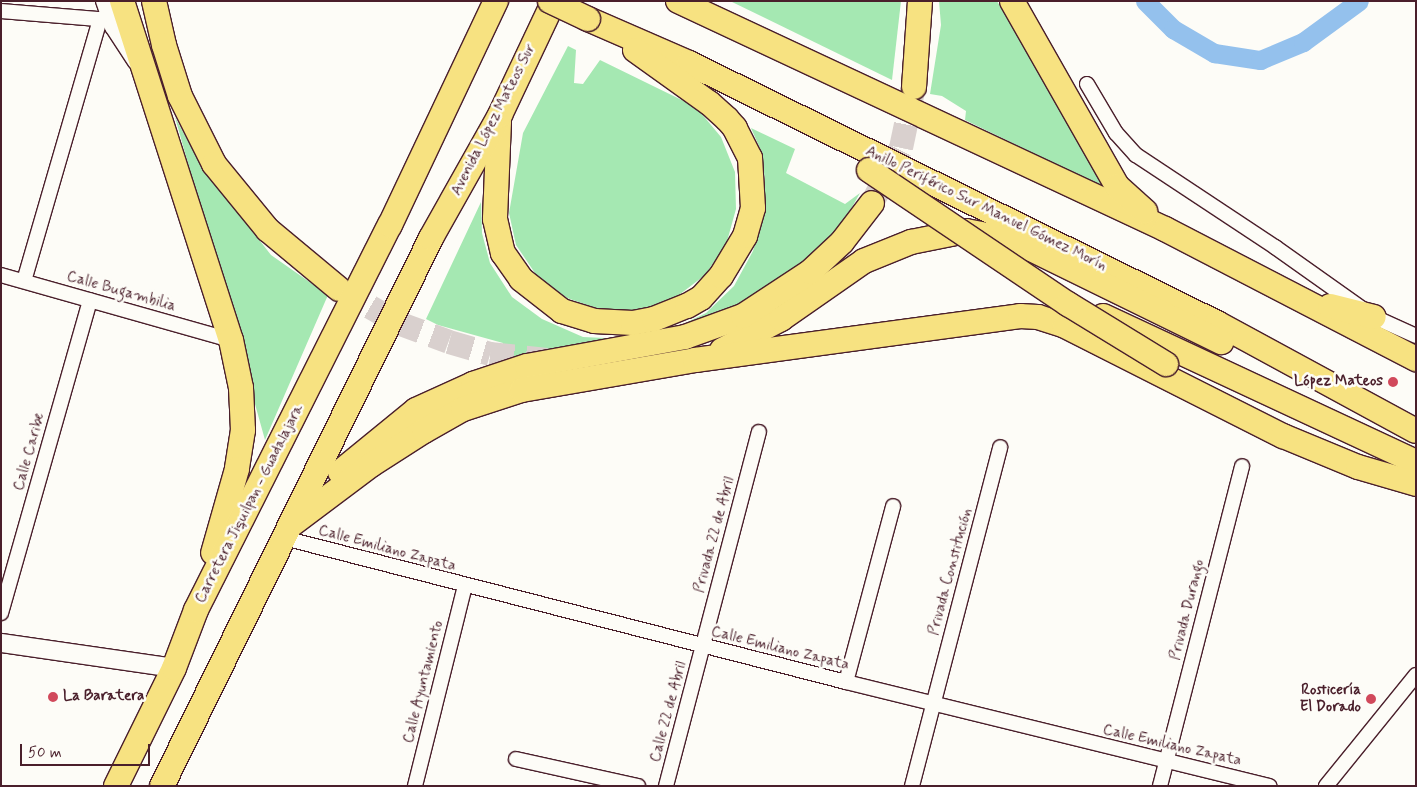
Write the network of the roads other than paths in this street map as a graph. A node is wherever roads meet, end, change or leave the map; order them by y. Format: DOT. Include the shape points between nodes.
graph roads {
  1 [pos="103,1"];
  2 [pos="154,1"];
  3 [pos="496,1"];
  4 [pos="550,1"];
  5 [pos="554,1"];
  6 [pos="678,1"];
  7 [pos="920,1"];
  8 [pos="1012,1"];
  9 [pos="1,11"];
  10 [pos="110,14"];
  11 [pos="588,19"];
  12 [pos="689,63"];
  13 [pos="1087,84"];
  14 [pos="914,88"];
  15 [pos="500,115"];
  16 [pos="872,203"];
  17 [pos="1165,228"];
  18 [pos="1,275"];
  19 [pos="24,281"];
  20 [pos="339,289"];
  21 [pos="1291,296"];
  22 [pos="90,300"];
  23 [pos="1374,317"];
  24 [pos="811,334"];
  25 [pos="1416,336"];
  26 [pos="232,340"];
  27 [pos="1416,359"];
  28 [pos="695,360"];
  29 [pos="1408,428"];
  30 [pos="759,432"];
  31 [pos="1000,447"];
  32 [pos="1393,453"];
  33 [pos="1416,462"];
  34 [pos="1242,466"];
  35 [pos="1416,467"];
  36 [pos="1416,478"];
  37 [pos="1416,484"];
  38 [pos="893,506"];
  39 [pos="288,532"];
  40 [pos="465,586"];
  41 [pos="196,610"];
  42 [pos="1,613"];
  43 [pos="1,643"];
  44 [pos="703,646"];
  45 [pos="174,668"];
  46 [pos="1416,675"];
  47 [pos="846,682"];
  48 [pos="933,704"];
  49 [pos="516,759"];
  50 [pos="1166,762"];
  51 [pos="116,786"];
  52 [pos="162,786"];
  53 [pos="415,786"];
  54 [pos="638,786"];
  55 [pos="666,786"];
  56 [pos="912,786"];
  57 [pos="1160,786"];
  58 [pos="1269,786"];
  59 [pos="1326,786"];
  1 -- 10 [label="street"];
  2 -- 20 [label="highway" via="180,96 214,164 268,230"];
  3 -- 41 [label="highway, Carretera Jiquilpan - Guadalajara" via="390,225"];
  4 -- 11 [label="highway, Anillo Periférico Sur Manuel Gómez Morín, bridge"];
  5 -- 15 [label="highway, Avenida López Mateos Sur"];
  6 -- 17 [label="highway"];
  7 -- 14 [label="highway"];
  8 -- 17 [label="highway" via="1117,186"];
  9 -- 10 [label="street"];
  10 -- 19 [label="street"];
  10 -- 26 [label="highway" via="146,74"];
  11 -- 12 [label="highway, Anillo Periférico Sur Manuel Gómez Morín"];
  11 -- 15 [label="highway" via="709,103 735,128 750,158 753,181 750,221 739,249 701,298 654,319 632,323 580,318 547,302 511,267 498,237 495,201"];
  12 -- 29 [label="highway, Anillo Periférico Sur Manuel Gómez Morín" via="1217,323"];
  12 -- 36 [label="highway, bridge" via="868,170 1068,304 1166,364 1296,427"];
  13 -- 23 [label="street" via="1116,133 1136,155"];
  15 -- 39 [label="highway, Avenida López Mateos Sur" via="432,238"];
  16 -- 39 [label="highway" via="842,242 810,272 778,296 730,321 665,342 528,366 473,384 416,410 361,452"];
  17 -- 21 [label="highway"];
  18 -- 19 [label="street, Calle Bugambilia"];
  19 -- 22 [label="street, Calle Bugambilia"];
  21 -- 23 [label="highway"];
  21 -- 27 [label="highway"];
  22 -- 26 [label="street, Calle Bugambilia"];
  22 -- 42 [label="street, Calle Caribe"];
  23 -- 25 [label="street"];
  24 -- 32 [label="highway" via="1016,303 1053,302 1091,310"];
  26 -- 41 [label="highway" via="241,388 243,430 237,469"];
  28 -- 29 [label="highway" via="761,330 864,261 887,250 929,237 966,231 1002,238 1031,249 1140,305"];
  28 -- 37 [label="highway" via="919,328 999,318 1038,317 1086,336 1283,436 1358,467"];
  28 -- 39 [label="highway" via="551,383 463,409 371,465"];
  30 -- 44 [label="street, Privada 22 de Abril"];
  31 -- 48 [label="street, Privada Constitución"];
  32 -- 33 [label="highway"];
  32 -- 35 [label="highway"];
  34 -- 50 [label="street, Privada Durango"];
  38 -- 47 [label="street"];
  39 -- 40 [label="street, Calle Emiliano Zapata"];
  39 -- 52 [label="highway"];
  40 -- 44 [label="street, Calle Emiliano Zapata"];
  40 -- 53 [label="street, Calle Ayuntamiento"];
  41 -- 45 [label="highway, Carretera Jiquilpan - Guadalajara"];
  43 -- 45 [label="street"];
  44 -- 47 [label="street, Calle Emiliano Zapata"];
  44 -- 55 [label="street, Calle 22 de Abril"];
  45 -- 51 [label="highway, Carretera Jiquilpan - Guadalajara"];
  46 -- 59 [label="street"];
  47 -- 48 [label="street, Calle Emiliano Zapata"];
  48 -- 50 [label="street, Calle Emiliano Zapata"];
  48 -- 56 [label="street, Privada Constitución"];
  49 -- 54 [label="street"];
  50 -- 57 [label="street, Privada Durango"];
  50 -- 58 [label="street, Calle Emiliano Zapata"];
}
